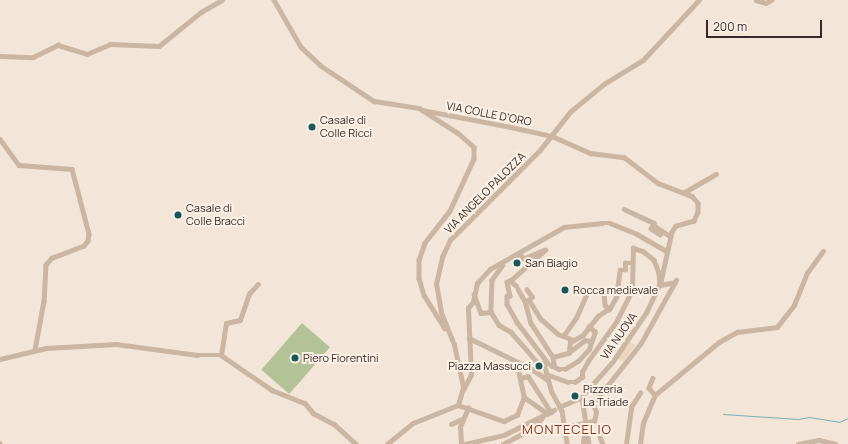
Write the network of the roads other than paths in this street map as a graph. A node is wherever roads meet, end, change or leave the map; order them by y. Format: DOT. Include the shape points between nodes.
graph roads {
  1 [pos="222,0"];
  2 [pos="274,0"];
  3 [pos="700,0"];
  4 [pos="756,0"];
  5 [pos="771,0"];
  6 [pos="0,56"];
  7 [pos="422,110"];
  8 [pos="552,136"];
  9 [pos="0,139"];
  10 [pos="716,174"];
  11 [pos="683,193"];
  12 [pos="624,209"];
  13 [pos="670,236"];
  14 [pos="823,251"];
  15 [pos="666,252"];
  16 [pos="510,258"];
  17 [pos="633,263"];
  18 [pos="509,282"];
  19 [pos="258,284"];
  20 [pos="660,285"];
  21 [pos="527,290"];
  22 [pos="588,291"];
  23 [pos="604,293"];
  24 [pos="474,294"];
  25 [pos="527,300"];
  26 [pos="609,309"];
  27 [pos="491,312"];
  28 [pos="589,327"];
  29 [pos="448,331"];
  30 [pos="539,336"];
  31 [pos="564,336"];
  32 [pos="469,338"];
  33 [pos="574,340"];
  34 [pos="531,341"];
  35 [pos="590,341"];
  36 [pos="35,350"];
  37 [pos="569,350"];
  38 [pos="221,355"];
  39 [pos="553,357"];
  40 [pos="0,359"];
  41 [pos="518,363"];
  42 [pos="548,364"];
  43 [pos="532,368"];
  44 [pos="546,374"];
  45 [pos="528,376"];
  46 [pos="521,378"];
  47 [pos="652,378"];
  48 [pos="548,380"];
  49 [pos="463,390"];
  50 [pos="640,393"];
  51 [pos="655,395"];
  52 [pos="524,396"];
  53 [pos="582,397"];
  54 [pos="458,405"];
  55 [pos="468,408"];
  56 [pos="555,410"];
  57 [pos="542,418"];
  58 [pos="462,420"];
  59 [pos="451,424"];
  60 [pos="565,427"];
  61 [pos="584,427"];
  62 [pos="600,437"];
  63 [pos="567,443"];
  64 [pos="356,444"];
  65 [pos="387,444"];
  66 [pos="461,444"];
  67 [pos="465,444"];
  68 [pos="503,444"];
  69 [pos="583,444"];
  70 [pos="589,444"];
  71 [pos="603,444"];
  72 [pos="626,444"];
  73 [pos="640,444"];
  74 [pos="798,444"];
  75 [pos="836,444"];
  1 -- 6 [label="street" via="201,12 160,46 110,44 87,54 58,46 33,57"];
  2 -- 7 [label="street" via="301,47 325,69 376,102 409,105"];
  3 -- 8 [label="street, VIA ANGELO PALOZZA" via="642,60 570,112"];
  4 -- 5 [label="street" via="766,3"];
  7 -- 8 [label="street, VIA COLLE D'ORO"];
  7 -- 29 [label="street" via="464,138 475,151 474,160 450,211 425,244 419,260 419,278 424,295 438,320"];
  8 -- 11 [label="street, VIA COLLE D'ORO" via="588,152 625,158 658,183"];
  8 -- 29 [label="street, VIA ANGELO PALOZZA" via="495,198 462,227 442,256 437,274 437,298"];
  9 -- 36 [label="street" via="19,165 72,169 89,234 84,246 54,257 47,263"];
  10 -- 11 [label="street"];
  11 -- 13 [label="street, VIA COLLE D'ORO" via="696,200 698,212 694,221 676,226"];
  12 -- 13 [label="street" via="654,223 653,225"];
  13 -- 15 [label="street, VIA NUOVA"];
  14 -- 51 [label="street" via="807,273 794,305 777,327 737,332 719,342"];
  15 -- 16 [label="street" via="637,234 606,223 564,228"];
  15 -- 20 [label="street, VIA NUOVA"];
  16 -- 18 [label="street" via="519,254 524,259 545,250"];
  16 -- 24 [label="street" via="487,270 477,283"];
  16 -- 27 [label="street" via="492,280"];
  17 -- 20 [label="street" via="633,248 643,251 654,260"];
  17 -- 26 [label="street" via="625,263 624,270 620,270 616,297"];
  17 -- 44 [label="street" via="632,290 616,322 588,361 582,377 574,382 568,382"];
  18 -- 25 [label="street" via="517,287"];
  18 -- 34 [label="street" via="510,296 507,296 506,304"];
  19 -- 38 [label="street" via="249,294 240,320 226,323"];
  20 -- 53 [label="street, VIA NUOVA" via="647,312 624,346"];
  20 -- 61 [label="street" via="675,281 641,343 593,404 596,412 594,422"];
  21 -- 25 [label="street" via="532,297"];
  22 -- 31 [label="street" via="576,318"];
  23 -- 26 [label="street" via="605,305"];
  24 -- 27 [label="street" via="481,313"];
  24 -- 32 [label="street" via="473,302 468,308"];
  25 -- 30 [label="street" via="531,323"];
  25 -- 31 [label="street" via="540,319"];
  26 -- 28 [label="street" via="598,316"];
  27 -- 42 [label="street" via="499,325 511,332 537,361"];
  28 -- 33 [label="street" via="583,335"];
  28 -- 35 [label="street" via="595,332"];
  29 -- 49 [label="street, VIA ANGELO PALOZZA" via="454,345"];
  30 -- 34 [label="street"];
  30 -- 39 [label="street"];
  31 -- 33 [label="street"];
  32 -- 41 [label="street"];
  32 -- 49 [label="street" via="471,377"];
  33 -- 37 [label="street" via="570,342"];
  34 -- 42 [label="street"];
  35 -- 37 [label="street" via="585,340 580,346"];
  35 -- 42 [label="street" via="589,349 578,361 565,369"];
  36 -- 38 [label="street" via="116,344 191,354"];
  36 -- 40 [label="street"];
  37 -- 39 [label="street" via="568,353"];
  38 -- 64 [label="street" via="272,390 305,403 313,413 334,424"];
  39 -- 42 [label="street" via="554,364"];
  41 -- 43 [label="street"];
  41 -- 46 [label="street"];
  42 -- 44 [label="street"];
  43 -- 45 [label="street"];
  43 -- 48 [label="street"];
  44 -- 48 [label="street"];
  45 -- 46 [label="street"];
  45 -- 56 [label="street"];
  46 -- 52 [label="street"];
  47 -- 51 [label="street" via="648,388"];
  48 -- 56 [label="street"];
  49 -- 54 [label="street, VIA ANGELO PALOZZA"];
  50 -- 72 [label="street" via="631,408"];
  51 -- 73 [label="street" via="643,423"];
  52 -- 55 [label="street" via="517,415 504,421"];
  52 -- 56 [label="street"];
  53 -- 56 [label="street"];
  53 -- 61 [label="street"];
  54 -- 55 [label="street"];
  54 -- 65 [label="street" via="413,423"];
  55 -- 58 [label="street"];
  56 -- 57 [label="street"];
  56 -- 60 [label="street"];
  57 -- 67 [label="street" via="504,435"];
  57 -- 68 [label="street" via="533,428"];
  58 -- 59 [label="street"];
  58 -- 66 [label="street" via="459,431"];
  60 -- 61 [label="street"];
  60 -- 63 [label="street"];
  61 -- 69 [label="street"];
  61 -- 70 [label="street"];
  62 -- 71 [label="street"];
  74 -- 75 [label="street" via="819,440"];
}
